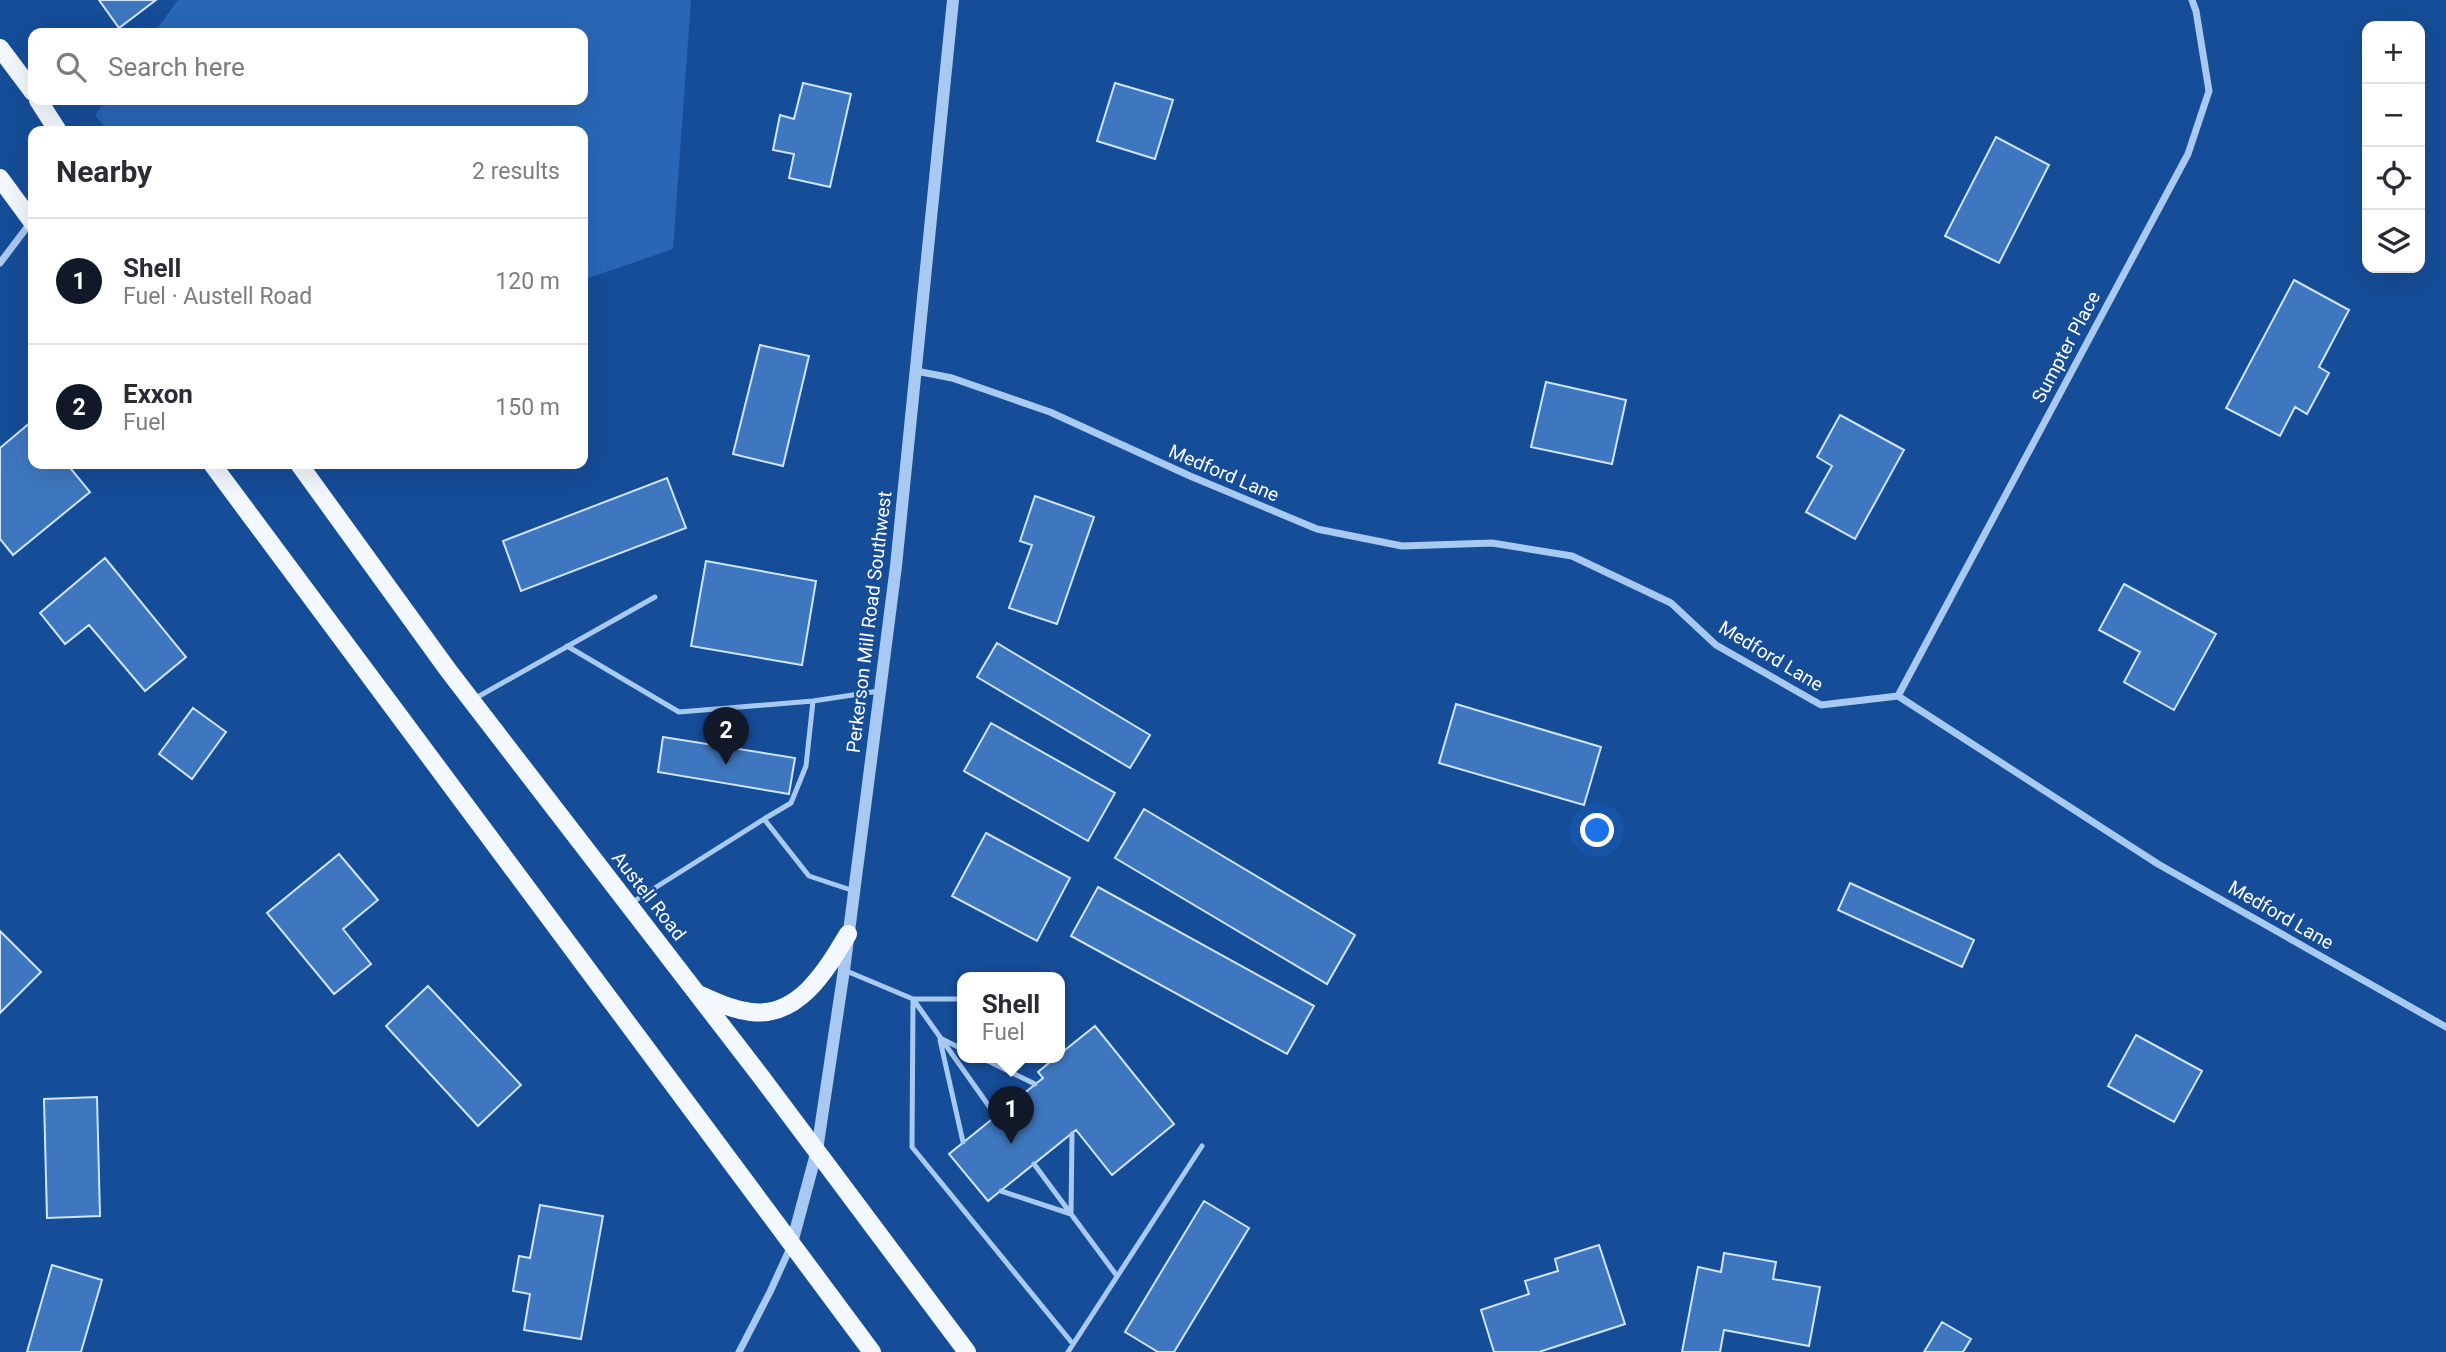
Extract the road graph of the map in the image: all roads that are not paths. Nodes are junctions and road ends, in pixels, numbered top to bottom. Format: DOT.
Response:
graph roads {
  1 [pos="953,0"];
  2 [pos="2192,0"];
  3 [pos="0,48"];
  4 [pos="28,86"];
  5 [pos="41,105"];
  6 [pos="55,126"];
  7 [pos="0,178"];
  8 [pos="28,214"];
  9 [pos="28,227"];
  10 [pos="0,263"];
  11 [pos="916,371"];
  12 [pos="216,469"];
  13 [pos="303,469"];
  14 [pos="655,597"];
  15 [pos="567,646"];
  16 [pos="880,691"];
  17 [pos="1898,696"];
  18 [pos="471,700"];
  19 [pos="813,701"];
  20 [pos="764,819"];
  21 [pos="854,891"];
  22 [pos="629,904"];
  23 [pos="848,934"];
  24 [pos="844,970"];
  25 [pos="698,995"];
  26 [pos="913,999"];
  27 [pos="957,999"];
  28 [pos="2446,1027"];
  29 [pos="939,1037"];
  30 [pos="957,1046"];
  31 [pos="957,1062"];
  32 [pos="958,1063"];
  33 [pos="992,1063"];
  34 [pos="1035,1084"];
  35 [pos="996,1116"];
  36 [pos="1072,1134"];
  37 [pos="963,1142"];
  38 [pos="1202,1146"];
  39 [pos="817,1150"];
  40 [pos="1034,1164"];
  41 [pos="1001,1191"];
  42 [pos="1071,1214"];
  43 [pos="792,1243"];
  44 [pos="1117,1276"];
  45 [pos="1073,1344"];
  46 [pos="739,1352"];
  47 [pos="872,1352"];
  48 [pos="967,1352"];
  49 [pos="1068,1352"];
  1 -- 11 [label="street, Perkerson Mill Road Southwest"];
  2 -- 17 [label="street, Sumpter Place"];
  3 -- 4 [label="main road"];
  5 -- 6 [label="main road"];
  7 -- 8 [label="main road"];
  9 -- 10 [label="street"];
  11 -- 16 [label="street, Perkerson Mill Road Southwest"];
  11 -- 17 [label="street, Medford Lane"];
  12 -- 43 [label="main road"];
  13 -- 18 [label="main road, Austell Road"];
  14 -- 15 [label="lane"];
  15 -- 18 [label="lane"];
  15 -- 19 [label="lane"];
  16 -- 19 [label="lane"];
  16 -- 21 [label="street, Perkerson Mill Road Southwest"];
  17 -- 28 [label="street, Medford Lane"];
  18 -- 22 [label="main road, Austell Road"];
  19 -- 20 [label="lane"];
  20 -- 21 [label="lane"];
  20 -- 22 [label="lane"];
  21 -- 23 [label="street, Perkerson Mill Road Southwest"];
  22 -- 25 [label="main road, Austell Road"];
  23 -- 24 [label="street, Perkerson Mill Road Southwest"];
  23 -- 25 [label="main road"];
  24 -- 26 [label="lane"];
  24 -- 39 [label="street, Perkerson Mill Road Southwest"];
  25 -- 39 [label="main road, Austell Road"];
  26 -- 27 [label="lane"];
  26 -- 29 [label="lane"];
  26 -- 45 [label="lane"];
  29 -- 30 [label="lane"];
  29 -- 31 [label="lane"];
  29 -- 37 [label="lane"];
  32 -- 35 [label="lane"];
  33 -- 34 [label="lane"];
  36 -- 42 [label="lane"];
  38 -- 44 [label="lane"];
  39 -- 43 [label="street, Perkerson Mill Road Southwest"];
  39 -- 48 [label="main road, Austell Road"];
  40 -- 42 [label="lane"];
  41 -- 42 [label="lane"];
  42 -- 44 [label="lane"];
  43 -- 46 [label="street"];
  43 -- 47 [label="main road"];
  44 -- 45 [label="lane"];
  45 -- 49 [label="lane"];
}
